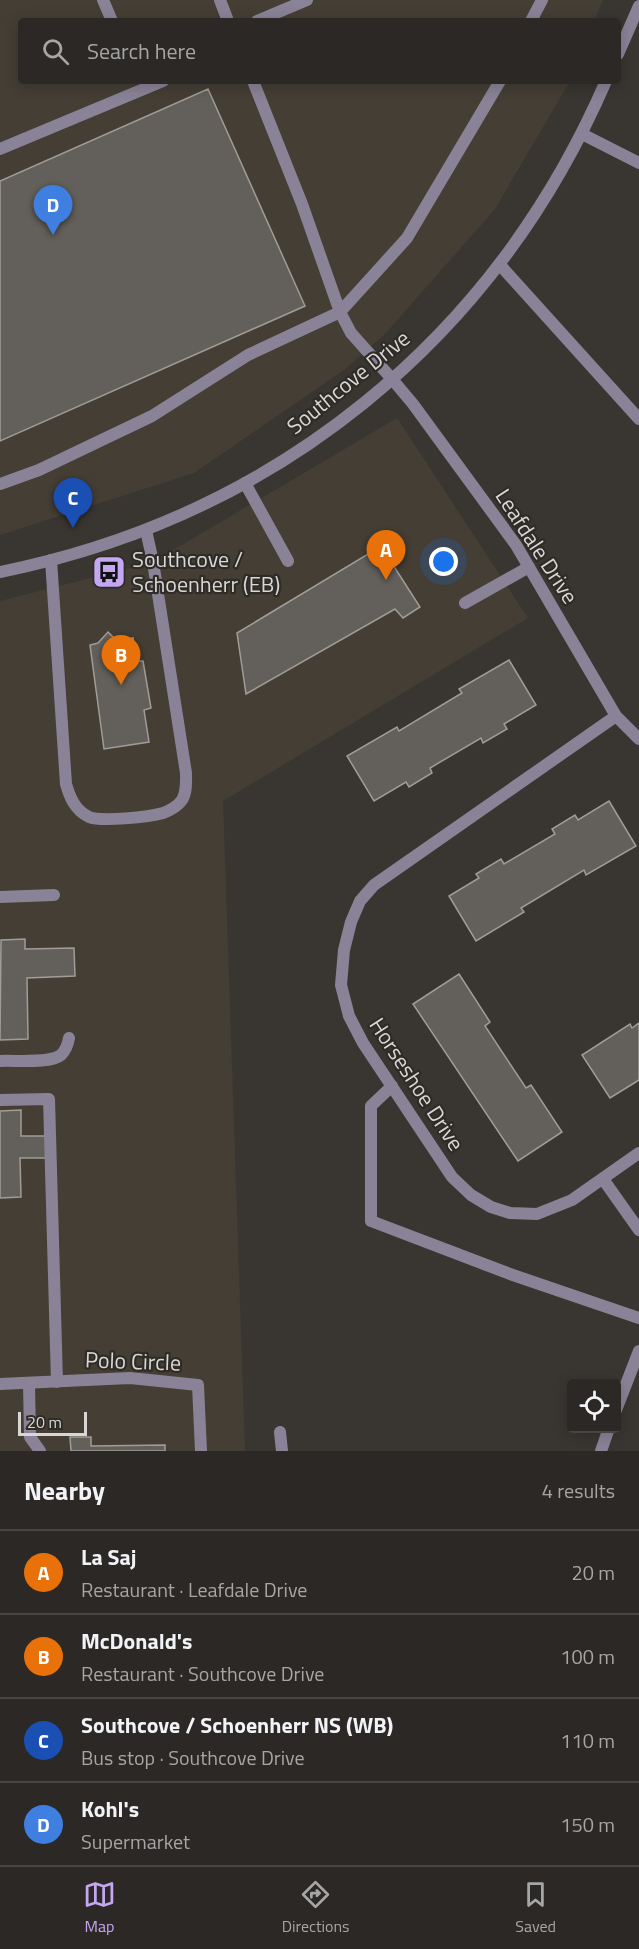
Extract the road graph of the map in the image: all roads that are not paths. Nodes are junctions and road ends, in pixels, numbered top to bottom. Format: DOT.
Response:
graph roads {
  1 [pos="104,0"];
  2 [pos="219,0"];
  3 [pos="307,0"];
  4 [pos="542,0"];
  5 [pos="639,6"];
  6 [pos="111,18"];
  7 [pos="227,18"];
  8 [pos="263,18"];
  9 [pos="533,18"];
  10 [pos="621,47"];
  11 [pos="254,84"];
  12 [pos="498,84"];
  13 [pos="605,84"];
  14 [pos="140,85"];
  15 [pos="582,134"];
  16 [pos="0,149"];
  17 [pos="639,164"];
  18 [pos="500,265"];
  19 [pos="340,312"];
  20 [pos="392,379"];
  21 [pos="639,419"];
  22 [pos="245,483"];
  23 [pos="0,484"];
  24 [pos="146,530"];
  25 [pos="51,560"];
  26 [pos="288,561"];
  27 [pos="529,567"];
  28 [pos="0,572"];
  29 [pos="465,603"];
  30 [pos="616,716"];
  31 [pos="639,740"];
  32 [pos="54,895"];
  33 [pos="0,897"];
  34 [pos="69,1038"];
  35 [pos="0,1061"];
  36 [pos="392,1086"];
  37 [pos="0,1100"];
  38 [pos="639,1153"];
  39 [pos="603,1179"];
  40 [pos="639,1230"];
  41 [pos="639,1318"];
  42 [pos="639,1351"];
  43 [pos="57,1382"];
  44 [pos="29,1383"];
  45 [pos="0,1384"];
  46 [pos="621,1397"];
  47 [pos="280,1432"];
  48 [pos="607,1433"];
  49 [pos="602,1450"];
  50 [pos="40,1451"];
  51 [pos="201,1451"];
  52 [pos="282,1451"];
  1 -- 6 [label="street"];
  2 -- 7 [label="street"];
  3 -- 8 [label="street"];
  4 -- 9 [label="street"];
  5 -- 10 [label="street"];
  11 -- 19 [label="street, Leafdale Drive"];
  12 -- 19 [label="street"];
  13 -- 15 [label="street, Southcove Drive"];
  14 -- 16 [label="street"];
  15 -- 17 [label="street"];
  15 -- 18 [label="street, Southcove Drive"];
  18 -- 20 [label="street, Southcove Drive"];
  18 -- 21 [label="street"];
  19 -- 20 [label="street, Leafdale Drive"];
  19 -- 23 [label="street"];
  20 -- 22 [label="street, Southcove Drive"];
  20 -- 27 [label="street, Leafdale Drive"];
  22 -- 24 [label="street, Southcove Drive"];
  22 -- 26 [label="street"];
  24 -- 25 [label="street, Southcove Drive"];
  24 -- 25 [label="street"];
  25 -- 28 [label="street, Southcove Drive"];
  27 -- 29 [label="street"];
  27 -- 30 [label="street, Leafdale Drive"];
  30 -- 31 [label="street, Leafdale Drive"];
  30 -- 36 [label="street, Horseshoe Drive"];
  32 -- 33 [label="street"];
  34 -- 35 [label="street"];
  36 -- 39 [label="street, Horseshoe Drive"];
  36 -- 41 [label="street"];
  37 -- 43 [label="street"];
  38 -- 39 [label="street, Horseshoe Drive"];
  39 -- 40 [label="street"];
  42 -- 46 [label="street"];
  43 -- 44 [label="street, Polo Circle"];
  43 -- 51 [label="street, Polo Circle"];
  44 -- 45 [label="street, Polo Circle"];
  44 -- 50 [label="street"];
  47 -- 52 [label="street"];
  48 -- 49 [label="street"];
}
